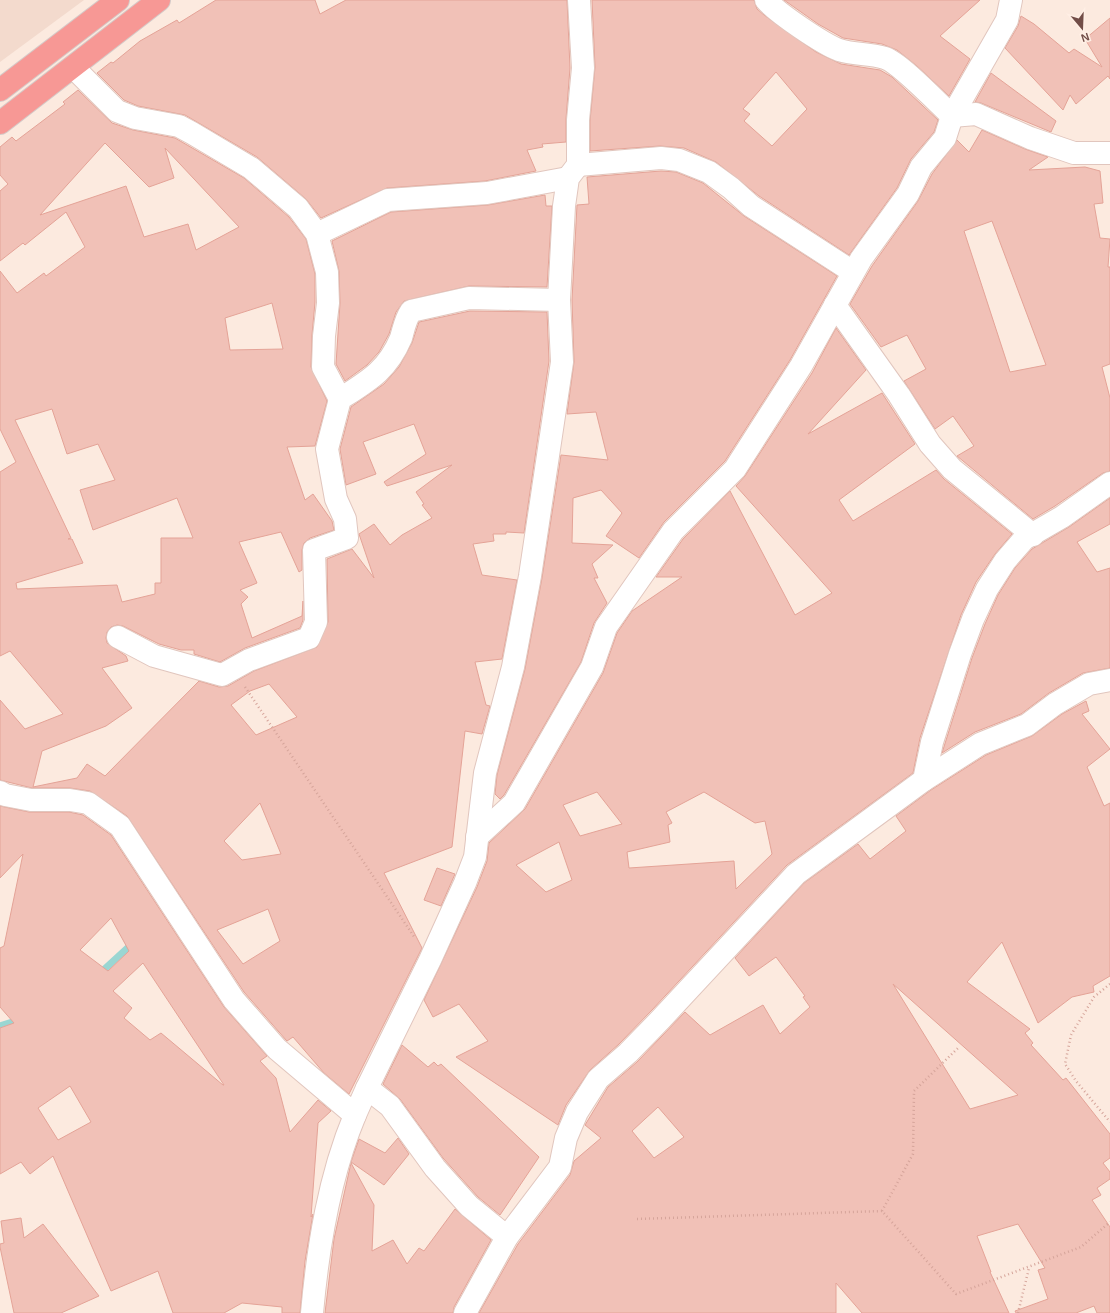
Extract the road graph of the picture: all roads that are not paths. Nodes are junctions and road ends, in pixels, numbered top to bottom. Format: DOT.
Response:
graph roads {
  1 [pos="118,0"];
  2 [pos="158,0"];
  3 [pos="579,0"];
  4 [pos="766,0"];
  5 [pos="1011,0"];
  6 [pos="73,67"];
  7 [pos="0,90"];
  8 [pos="952,116"];
  9 [pos="0,123"];
  10 [pos="1110,153"];
  11 [pos="573,171"];
  12 [pos="317,234"];
  13 [pos="853,272"];
  14 [pos="559,300"];
  15 [pos="835,305"];
  16 [pos="340,399"];
  17 [pos="1110,483"];
  18 [pos="1033,535"];
  19 [pos="118,637"];
  20 [pos="1110,680"];
  21 [pos="924,780"];
  22 [pos="0,792"];
  23 [pos="477,837"];
  24 [pos="367,1088"];
  25 [pos="355,1115"];
  26 [pos="507,1237"];
  27 [pos="312,1313"];
  28 [pos="465,1313"];
  1 -- 7 [label="highway"];
  2 -- 6 [label="highway"];
  3 -- 11 [label="street"];
  4 -- 8 [label="street"];
  5 -- 8 [label="street"];
  6 -- 9 [label="highway"];
  6 -- 12 [label="street"];
  8 -- 10 [label="street"];
  8 -- 13 [label="street"];
  11 -- 12 [label="street"];
  11 -- 13 [label="street"];
  11 -- 14 [label="street"];
  12 -- 16 [label="street"];
  13 -- 15 [label="street"];
  14 -- 16 [label="street"];
  14 -- 23 [label="street"];
  15 -- 18 [label="street"];
  15 -- 23 [label="street"];
  16 -- 19 [label="street"];
  17 -- 18 [label="street"];
  18 -- 21 [label="street"];
  20 -- 21 [label="street"];
  21 -- 26 [label="street"];
  22 -- 25 [label="street"];
  23 -- 24 [label="street"];
  24 -- 25 [label="street"];
  24 -- 26 [label="street"];
  25 -- 27 [label="street"];
  26 -- 28 [label="street"];
}
